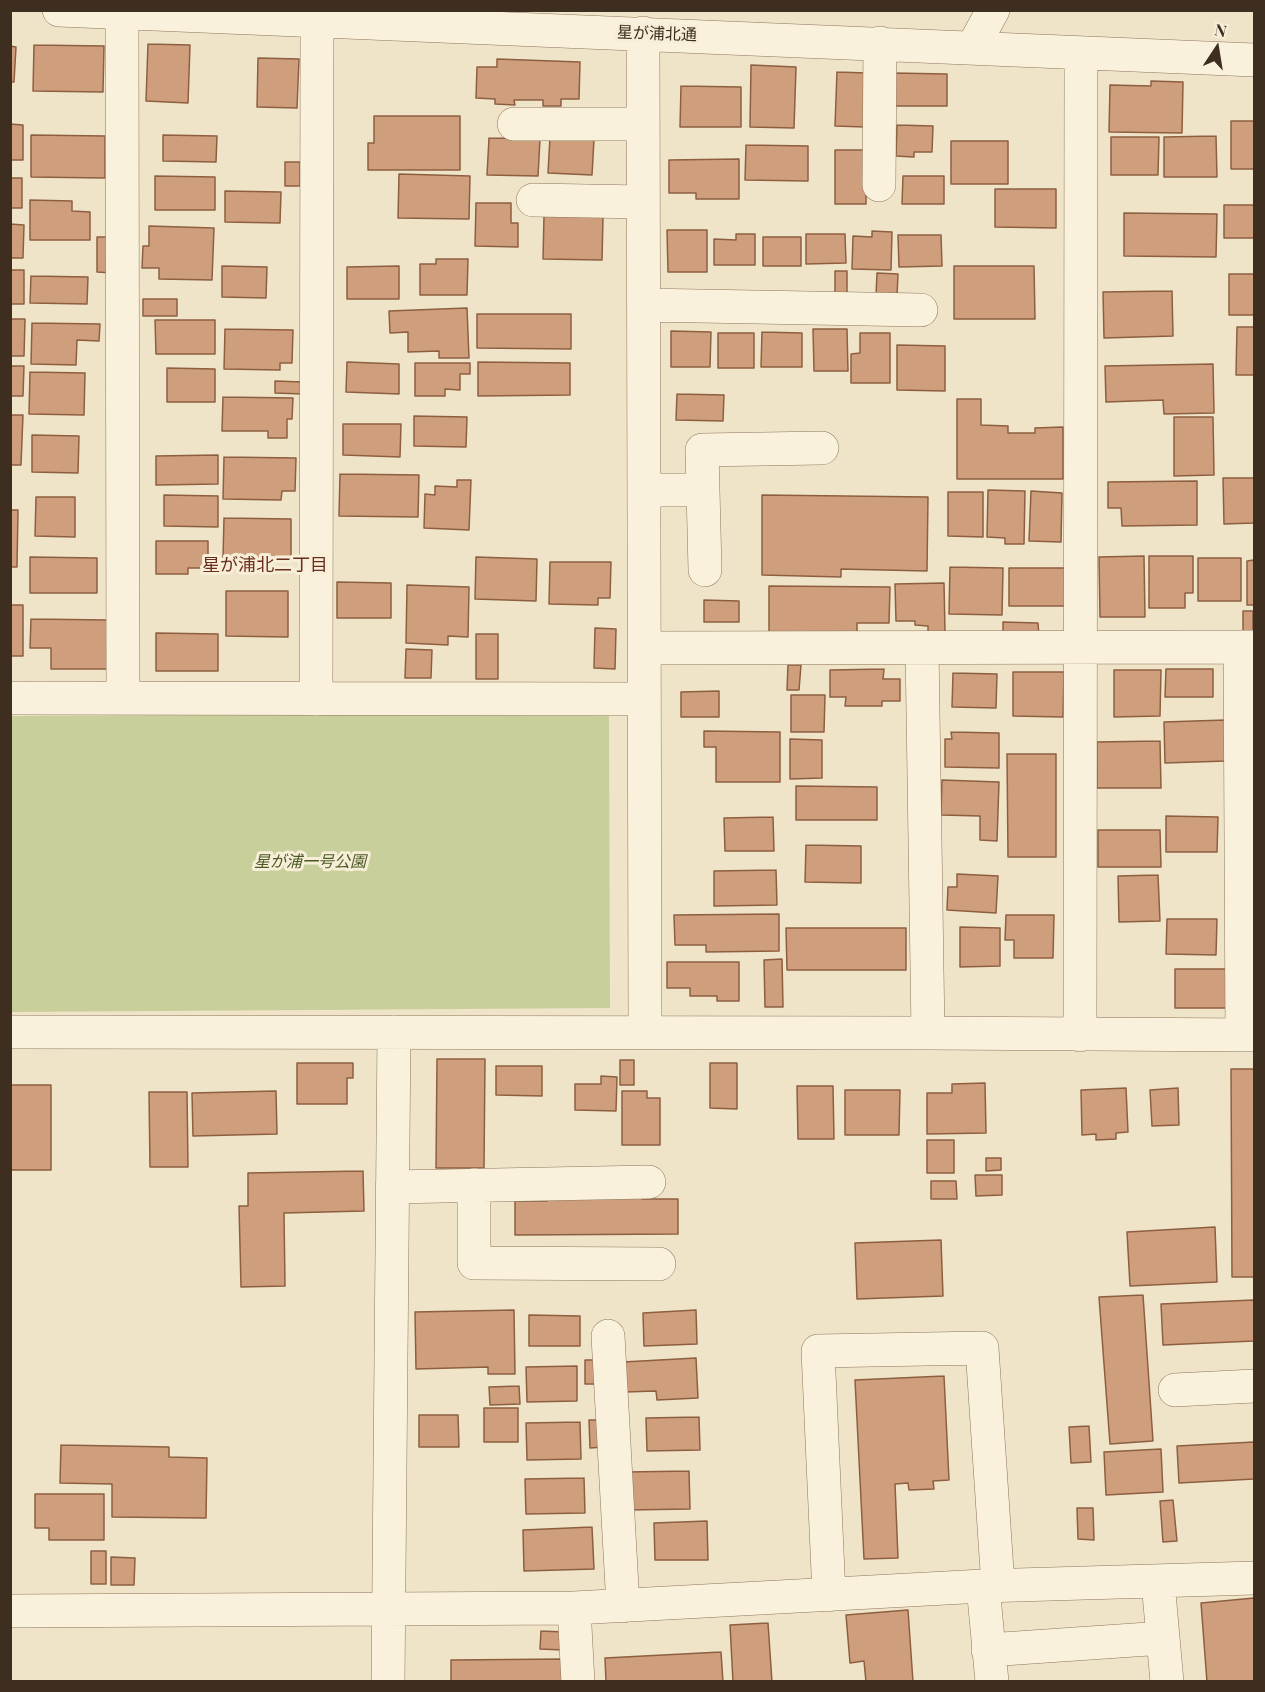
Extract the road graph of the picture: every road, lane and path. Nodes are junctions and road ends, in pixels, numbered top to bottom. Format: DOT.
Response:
graph roads {
  1 [pos="59,10"];
  2 [pos="993,10"];
  3 [pos="122,14"];
  4 [pos="221,14"];
  5 [pos="463,18"];
  6 [pos="317,21"];
  7 [pos="643,33"];
  8 [pos="880,43"];
  9 [pos="972,47"];
  10 [pos="1081,53"];
  11 [pos="1254,60"];
  12 [pos="514,123"];
  13 [pos="643,124"];
  14 [pos="879,185"];
  15 [pos="534,200"];
  16 [pos="643,202"];
  17 [pos="644,305"];
  18 [pos="921,310"];
  19 [pos="822,448"];
  20 [pos="644,490"];
  21 [pos="703,490"];
  22 [pos="705,570"];
  23 [pos="1247,647"];
  24 [pos="644,648"];
  25 [pos="922,648"];
  26 [pos="1080,649"];
  27 [pos="10,698"];
  28 [pos="123,698"];
  29 [pos="316,699"];
  30 [pos="644,699"];
  31 [pos="10,1032"];
  32 [pos="394,1032"];
  33 [pos="645,1032"];
  34 [pos="928,1033"];
  35 [pos="1080,1035"];
  36 [pos="1248,1035"];
  37 [pos="649,1182"];
  38 [pos="474,1185"];
  39 [pos="392,1187"];
  40 [pos="658,1264"];
  41 [pos="608,1336"];
  42 [pos="1254,1386"];
  43 [pos="1175,1390"];
  44 [pos="1254,1578"];
  45 [pos="1158,1582"];
  46 [pos="990,1586"];
  47 [pos="829,1595"];
  48 [pos="623,1606"];
  49 [pos="574,1608"];
  50 [pos="10,1611"];
  51 [pos="388,1611"];
  52 [pos="1163,1638"];
  53 [pos="990,1666"];
  54 [pos="388,1682"];
  55 [pos="578,1682"];
  56 [pos="1167,1682"];
  1 -- 3 [label="street, 星が浦北通"];
  2 -- 9 [label="street"];
  3 -- 4 [label="street, 星が浦北通"];
  3 -- 28 [label="street"];
  4 -- 6 [label="street, 星が浦北通"];
  5 -- 6 [label="street, 星が浦北通"];
  5 -- 7 [label="street, 星が浦北通"];
  6 -- 29 [label="street"];
  7 -- 8 [label="street, 星が浦北通"];
  7 -- 13 [label="street"];
  8 -- 9 [label="street, 星が浦北通"];
  8 -- 14 [label="street"];
  9 -- 10 [label="street, 星が浦北通"];
  10 -- 11 [label="street, 星が浦北通"];
  10 -- 26 [label="street"];
  12 -- 13 [label="street"];
  13 -- 16 [label="street"];
  15 -- 16 [label="street"];
  16 -- 17 [label="street"];
  17 -- 18 [label="street"];
  17 -- 20 [label="street"];
  19 -- 21 [label="street"];
  20 -- 21 [label="street"];
  20 -- 24 [label="street"];
  21 -- 22 [label="street"];
  23 -- 26 [label="street"];
  23 -- 36 [label="street"];
  24 -- 25 [label="street"];
  24 -- 30 [label="street"];
  25 -- 26 [label="street"];
  25 -- 34 [label="street"];
  26 -- 35 [label="street"];
  27 -- 28 [label="street"];
  28 -- 29 [label="street"];
  29 -- 30 [label="street"];
  30 -- 33 [label="street"];
  31 -- 32 [label="street"];
  32 -- 33 [label="street"];
  32 -- 39 [label="street"];
  33 -- 34 [label="street"];
  34 -- 35 [label="street"];
  35 -- 36 [label="street"];
  37 -- 38 [label="street"];
  38 -- 39 [label="street"];
  38 -- 40 [label="street"];
  39 -- 51 [label="street"];
  41 -- 48 [label="street"];
  42 -- 43 [label="street"];
  44 -- 45 [label="street"];
  45 -- 46 [label="street"];
  45 -- 52 [label="street"];
  46 -- 47 [label="street"];
  46 -- 47 [label="street"];
  46 -- 53 [label="street"];
  47 -- 48 [label="street"];
  48 -- 49 [label="street"];
  49 -- 51 [label="street"];
  49 -- 55 [label="street"];
  50 -- 51 [label="street"];
  51 -- 54 [label="street"];
  52 -- 53 [label="street"];
  52 -- 56 [label="street"];
}
